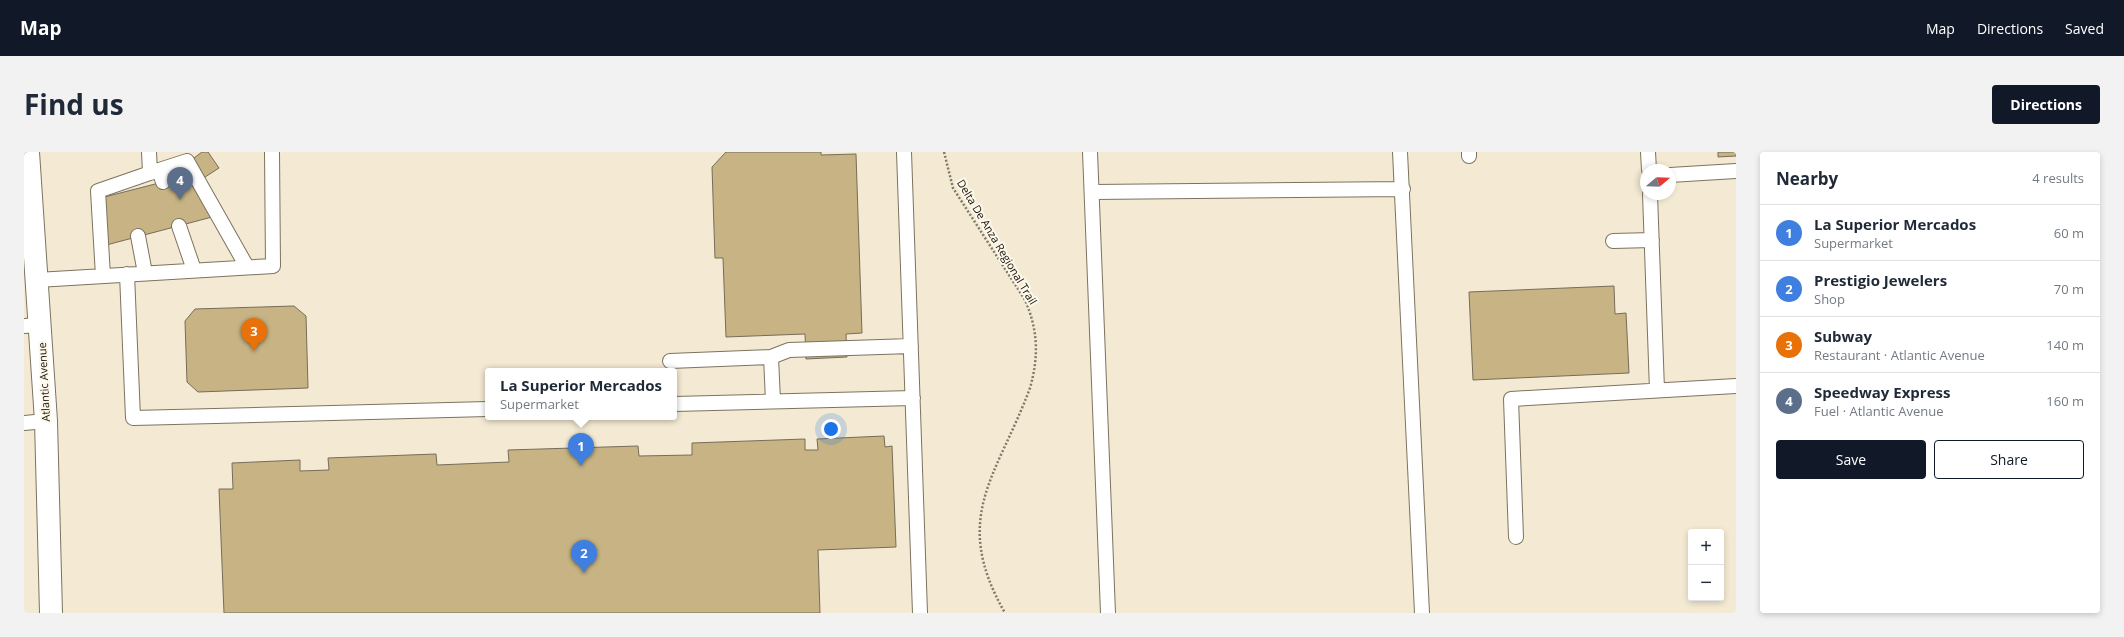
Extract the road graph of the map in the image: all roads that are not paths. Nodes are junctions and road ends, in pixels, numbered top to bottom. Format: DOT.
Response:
graph roads {
  1 [pos="28,152"];
  2 [pos="149,152"];
  3 [pos="272,152"];
  4 [pos="904,152"];
  5 [pos="1090,152"];
  6 [pos="1400,152"];
  7 [pos="1648,152"];
  8 [pos="1649,164"];
  9 [pos="1736,171"];
  10 [pos="1676,174"];
  11 [pos="157,175"];
  12 [pos="1403,189"];
  13 [pos="1092,192"];
  14 [pos="1650,200"];
  15 [pos="179,226"];
  16 [pos="138,236"];
  17 [pos="1652,240"];
  18 [pos="1613,241"];
  19 [pos="248,267"];
  20 [pos="194,270"];
  21 [pos="145,273"];
  22 [pos="127,274"];
  23 [pos="103,276"];
  24 [pos="37,280"];
  25 [pos="32,326"];
  26 [pos="911,346"];
  27 [pos="771,357"];
  28 [pos="670,361"];
  29 [pos="1736,386"];
  30 [pos="1657,390"];
  31 [pos="912,398"];
  32 [pos="773,401"];
  33 [pos="677,404"];
  34 [pos="485,409"];
  35 [pos="46,421"];
  36 [pos="24,423"];
  37 [pos="1516,537"];
  38 [pos="51,613"];
  39 [pos="920,613"];
  40 [pos="1108,613"];
  41 [pos="1422,613"];
  1 -- 24 [label="street, Atlantic Avenue"];
  2 -- 11 [label="lane"];
  3 -- 19 [label="lane"];
  4 -- 26 [label="lane"];
  5 -- 13 [label="lane"];
  6 -- 12 [label="lane"];
  7 -- 8 [label="lane"];
  9 -- 10 [label="lane"];
  11 -- 19 [label="lane"];
  11 -- 23 [label="lane"];
  12 -- 13 [label="lane"];
  12 -- 41 [label="lane"];
  13 -- 40 [label="lane"];
  14 -- 17 [label="lane"];
  15 -- 20 [label="lane"];
  16 -- 21 [label="lane"];
  17 -- 18 [label="lane"];
  17 -- 30 [label="lane"];
  19 -- 20 [label="lane"];
  20 -- 21 [label="lane"];
  21 -- 22 [label="lane"];
  22 -- 23 [label="lane"];
  22 -- 34 [label="lane"];
  23 -- 24 [label="lane"];
  24 -- 25 [label="street, Atlantic Avenue"];
  25 -- 35 [label="street, Atlantic Avenue"];
  26 -- 27 [label="lane"];
  26 -- 31 [label="lane"];
  27 -- 28 [label="lane"];
  27 -- 32 [label="lane"];
  29 -- 30 [label="lane"];
  30 -- 37 [label="lane"];
  31 -- 32 [label="lane"];
  31 -- 39 [label="lane"];
  32 -- 33 [label="lane"];
  35 -- 36 [label="lane"];
  35 -- 38 [label="street, Atlantic Avenue"];
}
